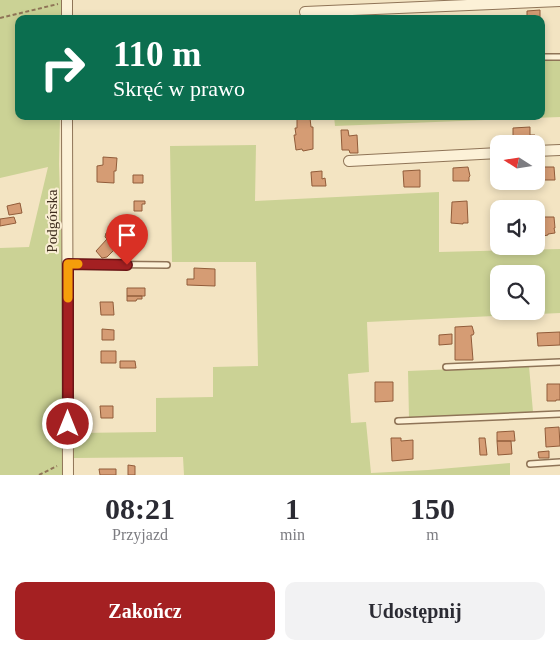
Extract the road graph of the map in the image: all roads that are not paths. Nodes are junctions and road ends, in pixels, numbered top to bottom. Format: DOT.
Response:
graph roads {
  1 [pos="68,1"];
  2 [pos="560,1"];
  3 [pos="305,12"];
  4 [pos="67,15"];
  5 [pos="560,56"];
  6 [pos="545,57"];
  7 [pos="67,120"];
  8 [pos="560,150"];
  9 [pos="545,151"];
  10 [pos="490,153"];
  11 [pos="348,161"];
  12 [pos="68,264"];
  13 [pos="167,265"];
  14 [pos="560,362"];
  15 [pos="446,367"];
  16 [pos="560,414"];
  17 [pos="398,421"];
  18 [pos="560,462"];
  19 [pos="530,464"];
  20 [pos="68,475"];
  1 -- 4 [label="street"];
  2 -- 3 [label="street"];
  5 -- 6 [label="lane"];
  7 -- 12 [label="street, Podgórska"];
  8 -- 9 [label="street"];
  10 -- 11 [label="street"];
  12 -- 13 [label="lane"];
  12 -- 20 [label="street, Podgórska"];
  14 -- 15 [label="lane"];
  16 -- 17 [label="lane"];
  18 -- 19 [label="lane"];
}
